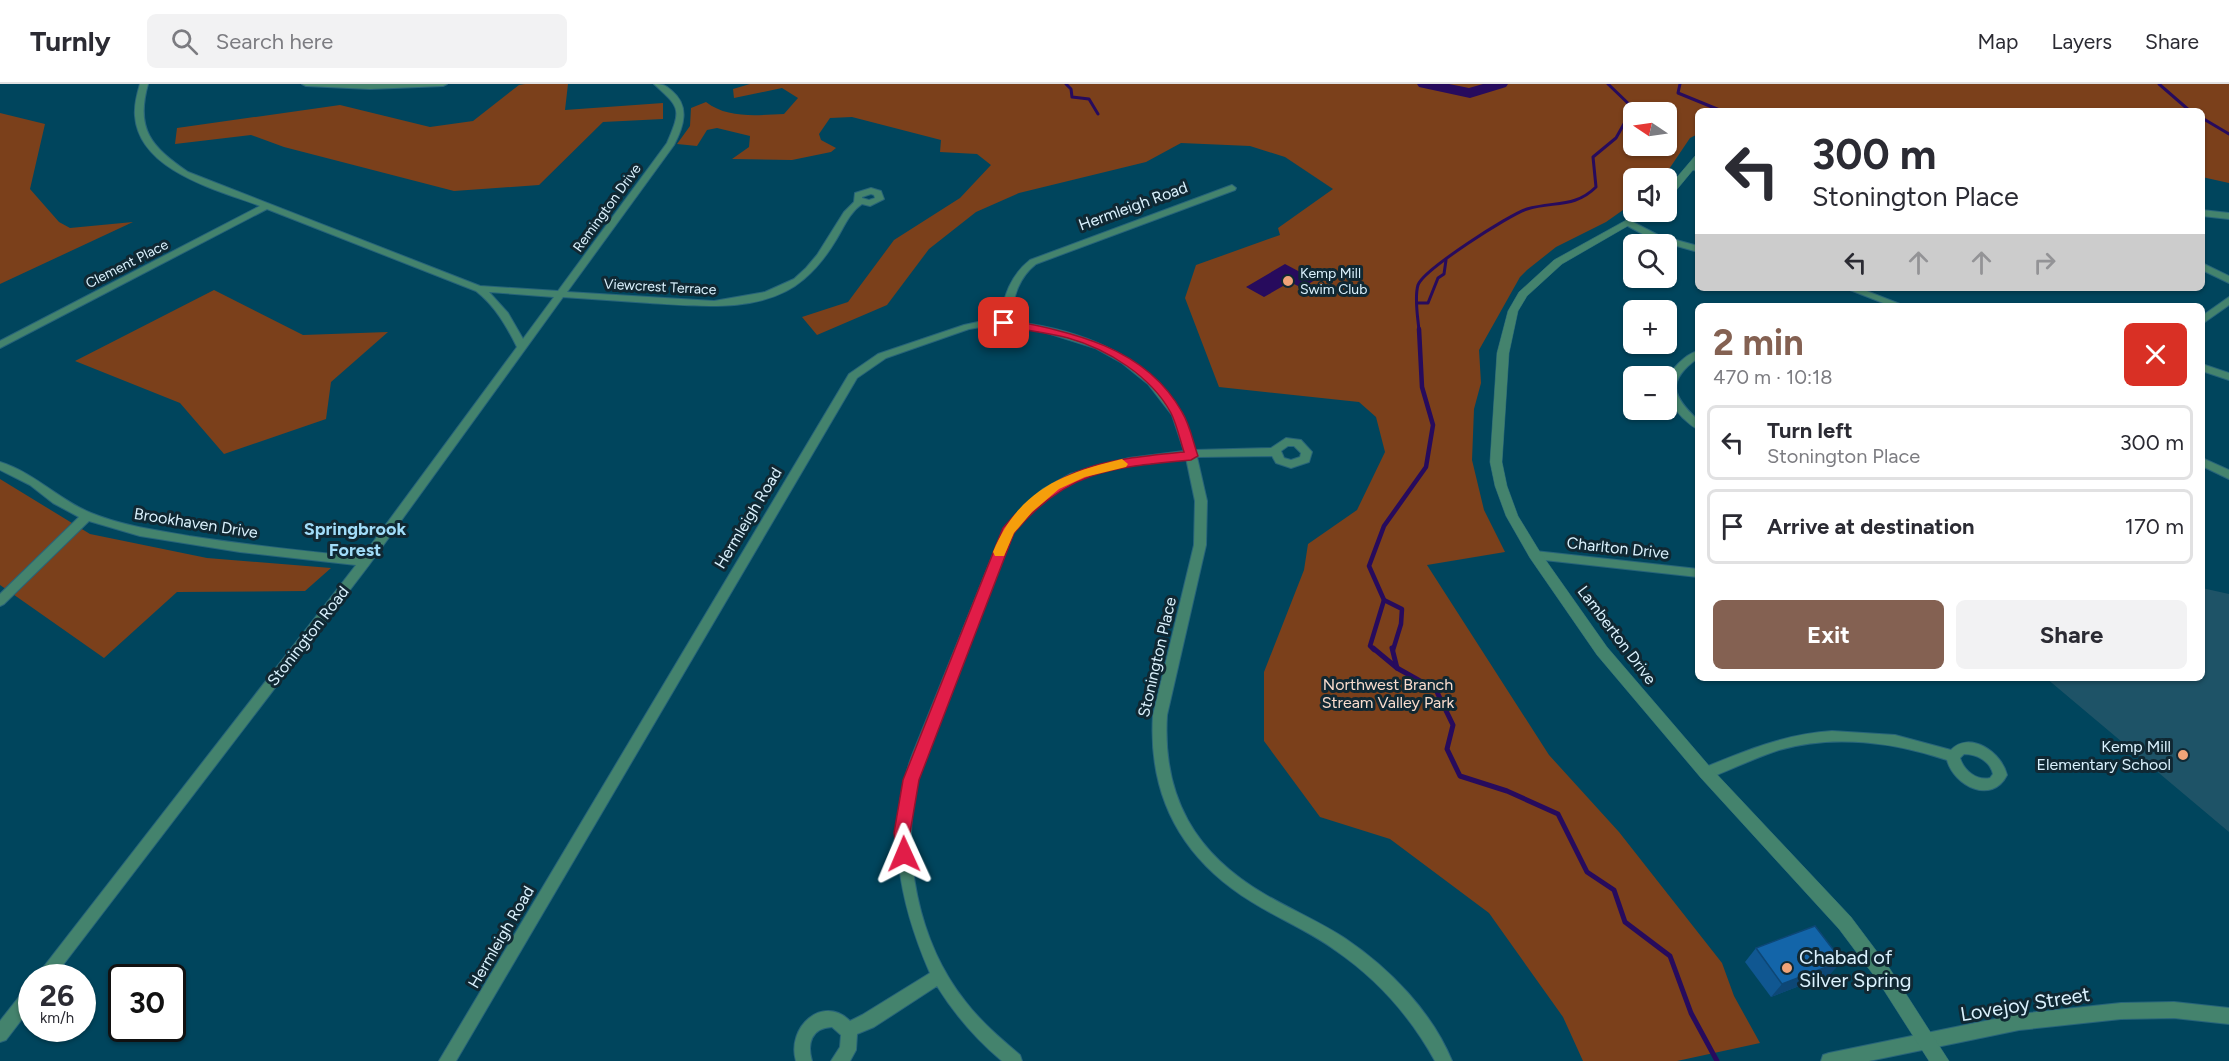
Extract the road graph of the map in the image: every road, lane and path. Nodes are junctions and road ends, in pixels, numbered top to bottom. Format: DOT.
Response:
graph roads {
  1 [pos="144,84"];
  2 [pos="306,84"];
  3 [pos="443,84"];
  4 [pos="658,84"];
  5 [pos="1695,165"];
  6 [pos="1677,184"];
  7 [pos="1232,188"];
  8 [pos="859,202"];
  9 [pos="266,207"];
  10 [pos="2205,213"];
  11 [pos="2229,216"];
  12 [pos="1629,223"];
  13 [pos="1695,248"];
  14 [pos="2205,268"];
  15 [pos="2229,280"];
  16 [pos="479,289"];
  17 [pos="1858,291"];
  18 [pos="560,295"];
  19 [pos="2229,300"];
  20 [pos="1892,303"];
  21 [pos="2205,319"];
  22 [pos="1004,323"];
  23 [pos="0,345"];
  24 [pos="522,347"];
  25 [pos="1695,356"];
  26 [pos="2205,368"];
  27 [pos="2229,377"];
  28 [pos="1695,423"];
  29 [pos="1275,452"];
  30 [pos="1191,456"];
  31 [pos="2205,463"];
  32 [pos="0,466"];
  33 [pos="2229,475"];
  34 [pos="87,516"];
  35 [pos="1535,555"];
  36 [pos="365,562"];
  37 [pos="1695,573"];
  38 [pos="0,601"];
  39 [pos="1953,756"];
  40 [pos="1706,773"];
  41 [pos="54,964"];
  42 [pos="940,976"];
  43 [pos="18,1011"];
  44 [pos="2229,1016"];
  45 [pos="848,1029"];
  46 [pos="0,1034"];
  47 [pos="1928,1041"];
  48 [pos="447,1061"];
  49 [pos="804,1061"];
  50 [pos="839,1061"];
  51 [pos="1014,1061"];
  52 [pos="1444,1061"];
  53 [pos="1829,1061"];
  54 [pos="1940,1061"];
  1 -- 9 [label="street"];
  2 -- 3 [label="street"];
  4 -- 18 [label="street, Remington Drive"];
  5 -- 6 [label="street"];
  7 -- 22 [label="street, Hermleigh Road"];
  8 -- 18 [label="street, Viewcrest Terrace"];
  9 -- 16 [label="street"];
  9 -- 23 [label="street, Clement Place"];
  10 -- 11 [label="street"];
  12 -- 13 [label="street"];
  12 -- 35 [label="street, Lamberton Drive"];
  14 -- 15 [label="street"];
  16 -- 18 [label="street"];
  16 -- 24 [label="street"];
  17 -- 20 [label="street"];
  18 -- 24 [label="street, Remington Drive"];
  19 -- 21 [label="street"];
  22 -- 30 [label="street, Stonington Place"];
  22 -- 48 [label="street, Hermleigh Road"];
  24 -- 36 [label="street, Stonington Road"];
  25 -- 28 [label="street"];
  26 -- 27 [label="street"];
  29 -- 30 [label="street"];
  30 -- 42 [label="street"];
  30 -- 52 [label="street, Stonington Place"];
  31 -- 33 [label="street"];
  32 -- 34 [label="street, Brookhaven Drive"];
  34 -- 36 [label="street, Brookhaven Drive"];
  34 -- 38 [label="street"];
  35 -- 37 [label="street, Charlton Drive"];
  35 -- 40 [label="street, Lamberton Drive"];
  36 -- 41 [label="street, Stonington Road"];
  39 -- 40 [label="street"];
  40 -- 47 [label="street, Lamberton Drive"];
  42 -- 45 [label="street"];
  42 -- 51 [label="street"];
  43 -- 46 [label="street"];
  44 -- 47 [label="street, Lovejoy Street"];
  45 -- 49 [label="street"];
  45 -- 50 [label="street"];
  47 -- 53 [label="street, Lovejoy Street"];
  47 -- 54 [label="street, Lamberton Drive"];
}
